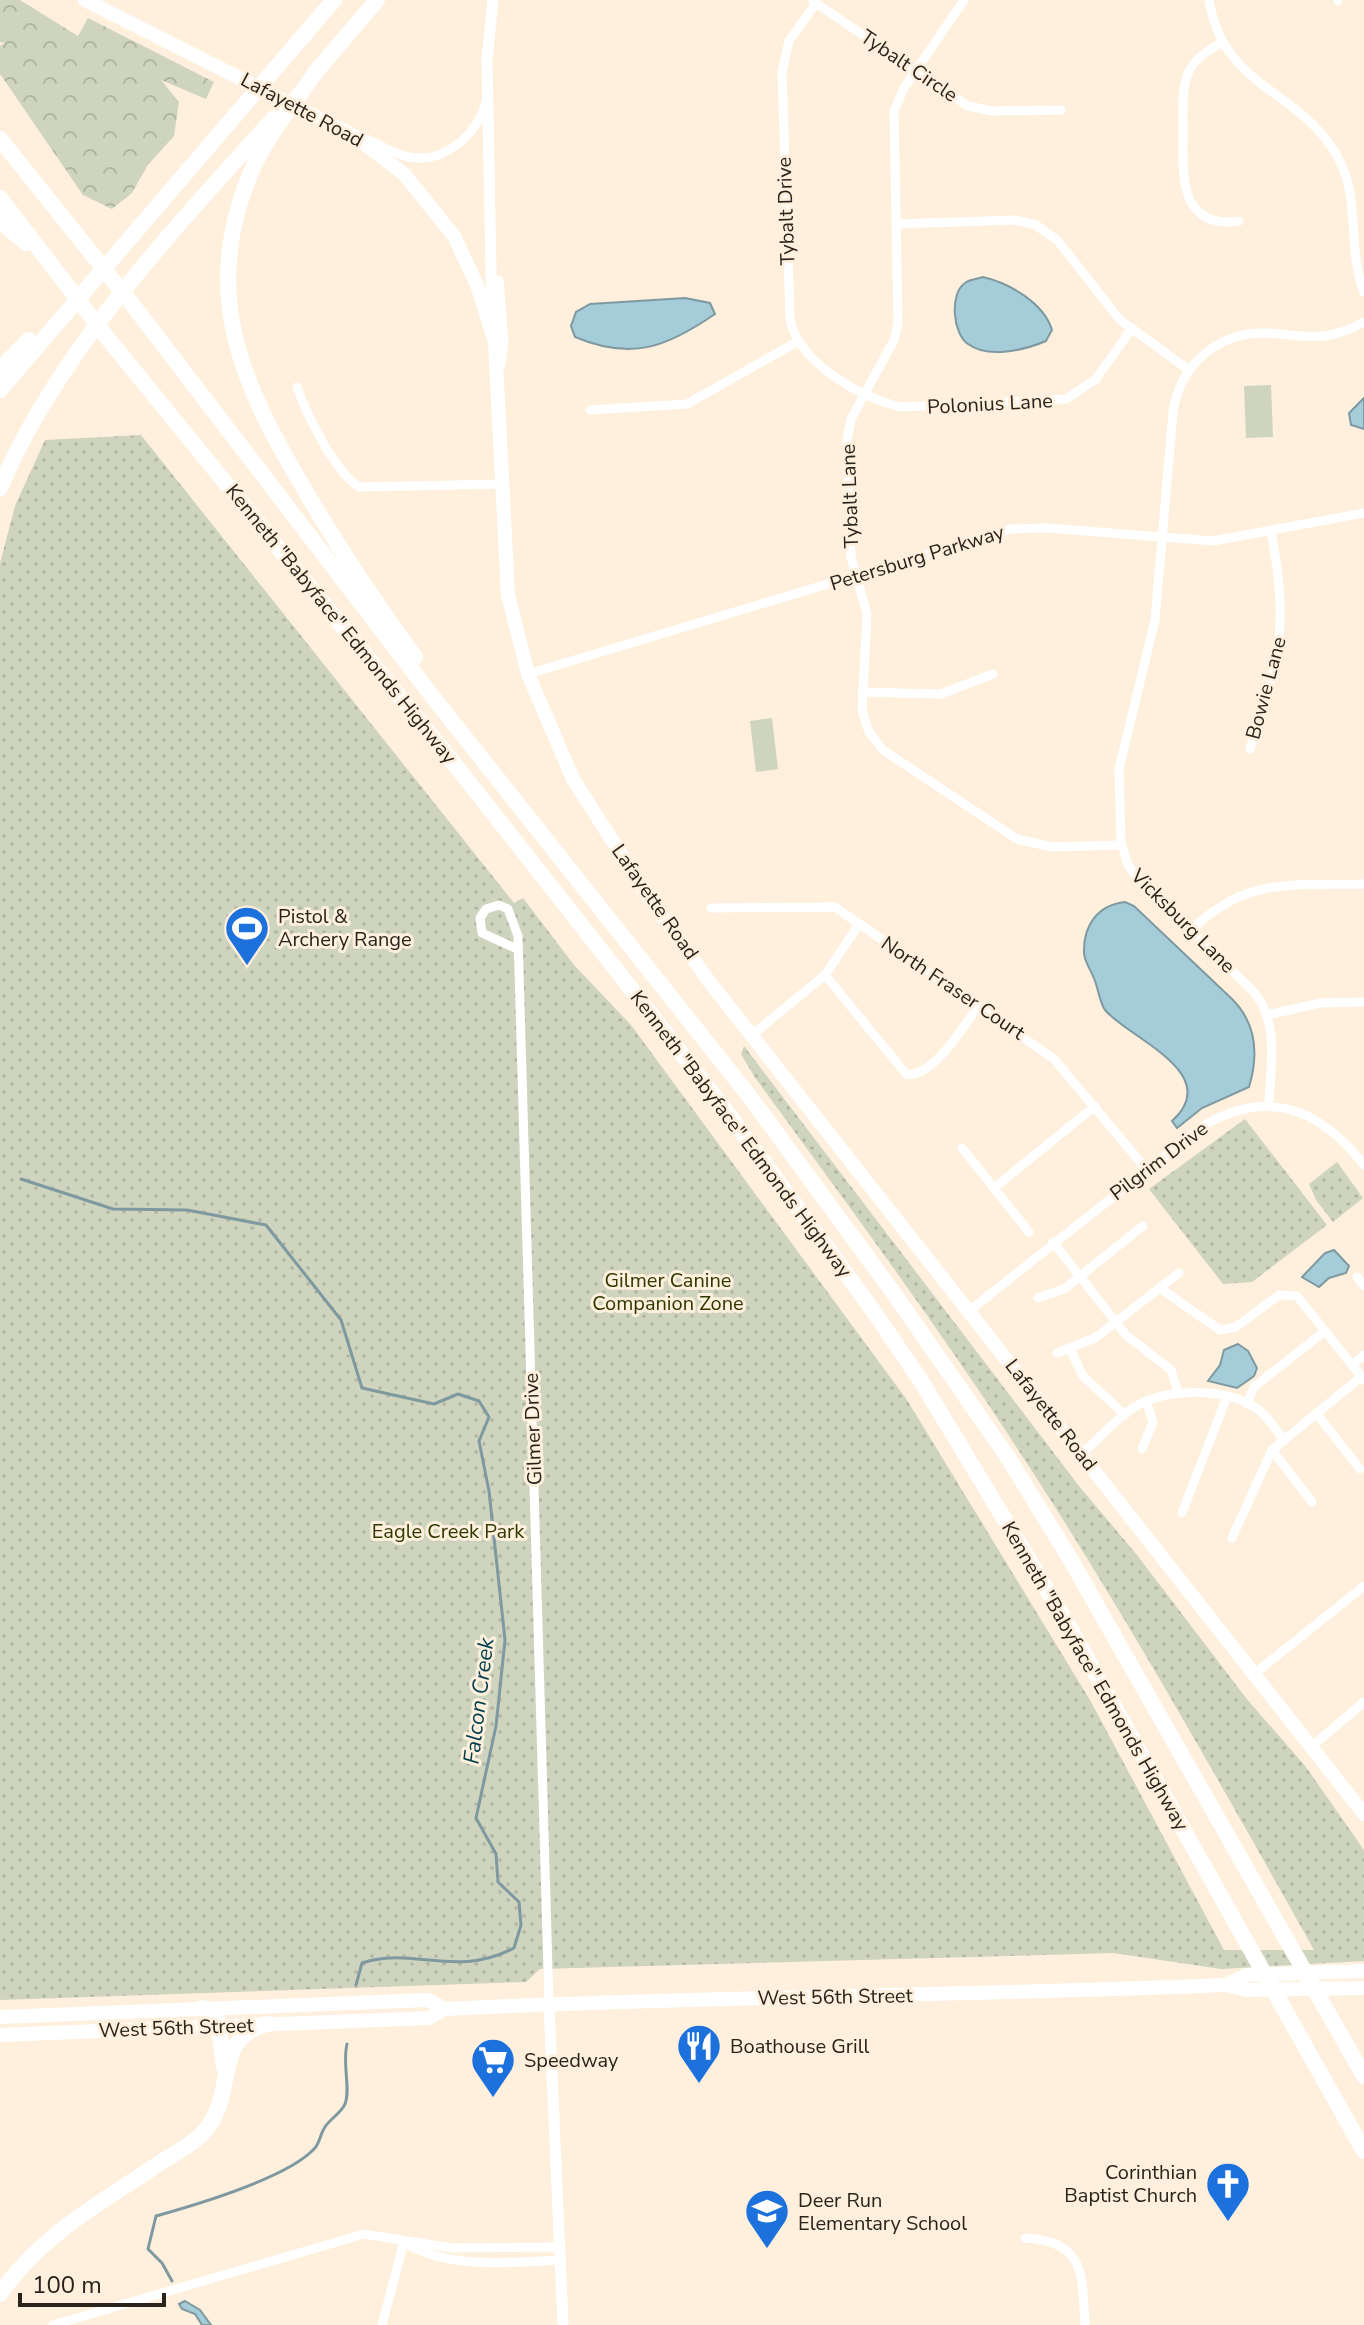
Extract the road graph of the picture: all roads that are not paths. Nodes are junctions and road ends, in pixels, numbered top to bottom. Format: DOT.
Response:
graph roads {
  1 [pos="85,0"];
  2 [pos="334,0"];
  3 [pos="377,0"];
  4 [pos="493,0"];
  5 [pos="964,0"];
  6 [pos="1209,0"];
  7 [pos="814,1"];
  8 [pos="1223,42"];
  9 [pos="321,65"];
  10 [pos="916,71"];
  11 [pos="487,95"];
  12 [pos="251,97"];
  13 [pos="1061,110"];
  14 [pos="338,126"];
  15 [pos="0,139"];
  16 [pos="0,198"];
  17 [pos="0,221"];
  18 [pos="1239,221"];
  19 [pos="896,224"];
  20 [pos="493,231"];
  21 [pos="55,268"];
  22 [pos="1364,292"];
  23 [pos="1364,322"];
  24 [pos="1132,328"];
  25 [pos="495,342"];
  26 [pos="797,342"];
  27 [pos="0,369"];
  28 [pos="1189,370"];
  29 [pos="498,384"];
  30 [pos="297,387"];
  31 [pos="0,390"];
  32 [pos="865,392"];
  33 [pos="590,410"];
  34 [pos="502,484"];
  35 [pos="0,488"];
  36 [pos="1364,513"];
  37 [pos="1271,531"];
  38 [pos="1163,537"];
  39 [pos="857,575"];
  40 [pos="528,674"];
  41 [pos="993,674"];
  42 [pos="862,692"];
  43 [pos="477,749"];
  44 [pos="1250,749"];
  45 [pos="1121,845"];
  46 [pos="1364,884"];
  47 [pos="711,908"];
  48 [pos="859,924"];
  49 [pos="1190,931"];
  50 [pos="517,949"];
  51 [pos="825,975"];
  52 [pos="1364,1002"];
  53 [pos="978,1006"];
  54 [pos="1267,1015"];
  55 [pos="752,1035"];
  56 [pos="1095,1106"];
  57 [pos="1269,1107"];
  58 [pos="962,1148"];
  59 [pos="1364,1165"];
  60 [pos="1147,1170"];
  61 [pos="994,1188"];
  62 [pos="1143,1226"];
  63 [pos="1029,1232"];
  64 [pos="1053,1242"];
  65 [pos="1179,1273"];
  66 [pos="1080,1276"];
  67 [pos="1357,1277"];
  68 [pos="1364,1286"];
  69 [pos="1160,1288"];
  70 [pos="1038,1298"];
  71 [pos="969,1311"];
  72 [pos="1116,1323"];
  73 [pos="1325,1331"];
  74 [pos="1070,1349"];
  75 [pos="1057,1353"];
  76 [pos="1364,1355"];
  77 [pos="1352,1365"];
  78 [pos="1363,1378"];
  79 [pos="1178,1392"];
  80 [pos="1226,1399"];
  81 [pos="1146,1401"];
  82 [pos="1247,1404"];
  83 [pos="1316,1413"];
  84 [pos="1125,1415"];
  85 [pos="1283,1439"];
  86 [pos="1142,1449"];
  87 [pos="1272,1450"];
  88 [pos="1082,1454"];
  89 [pos="1360,1469"];
  90 [pos="1312,1502"];
  91 [pos="1182,1513"];
  92 [pos="1232,1538"];
  93 [pos="1364,1586"];
  94 [pos="1254,1674"];
  95 [pos="1364,1702"];
  96 [pos="1311,1747"];
  97 [pos="1364,1814"];
  98 [pos="1364,1971"];
  99 [pos="1226,1985"];
  100 [pos="1364,1988"];
  101 [pos="549,2004"];
  102 [pos="203,2008"];
  103 [pos="445,2009"];
  104 [pos="0,2017"];
  105 [pos="267,2024"];
  106 [pos="220,2027"];
  107 [pos="0,2035"];
  108 [pos="1364,2076"];
  109 [pos="226,2081"];
  110 [pos="1364,2151"];
  111 [pos="1025,2238"];
  112 [pos="404,2242"];
  113 [pos="561,2247"];
  114 [pos="561,2260"];
  115 [pos="0,2294"];
  116 [pos="54,2325"];
  117 [pos="382,2325"];
  118 [pos="563,2325"];
  119 [pos="1085,2325"];
  1 -- 14 [label="main road, Lafayette Road"];
  2 -- 12 [label="highway"];
  3 -- 9 [label="highway"];
  4 -- 11 [label="street"];
  5 -- 10 [label="street, Tybalt Lane"];
  6 -- 8 [label="street"];
  7 -- 10 [label="street, Tybalt Circle"];
  7 -- 26 [label="street, Tybalt Drive"];
  8 -- 18 [label="street"];
  8 -- 22 [label="street"];
  9 -- 35 [label="highway"];
  9 -- 43 [label="highway"];
  10 -- 13 [label="street, Tybalt Circle"];
  10 -- 19 [label="street, Tybalt Lane"];
  11 -- 14 [label="street"];
  11 -- 20 [label="street"];
  12 -- 27 [label="highway"];
  12 -- 31 [label="highway"];
  14 -- 25 [label="main road, Lafayette Road"];
  15 -- 43 [label="highway, Kenneth \"Babyface\" Edmonds Highway"];
  16 -- 21 [label="highway, Kenneth \"Babyface\" Edmonds Highway"];
  17 -- 21 [label="highway"];
  19 -- 24 [label="street"];
  19 -- 32 [label="street, Tybalt Lane"];
  20 -- 25 [label="street"];
  20 -- 29 [label="street"];
  21 -- 110 [label="highway, Kenneth \"Babyface\" Edmonds Highway"];
  23 -- 28 [label="street"];
  24 -- 28 [label="street"];
  24 -- 32 [label="street, Polonius Lane"];
  25 -- 29 [label="main road, Lafayette Road"];
  26 -- 32 [label="street"];
  26 -- 33 [label="street"];
  28 -- 38 [label="street, Vicksburg Lane"];
  29 -- 34 [label="main road, Lafayette Road"];
  30 -- 34 [label="street"];
  32 -- 39 [label="street, Tybalt Lane"];
  34 -- 40 [label="main road, Lafayette Road"];
  36 -- 37 [label="street, Petersburg Parkway"];
  37 -- 38 [label="street, Petersburg Parkway"];
  37 -- 44 [label="street, Bowie Lane"];
  38 -- 39 [label="street, Petersburg Parkway"];
  38 -- 45 [label="street, Vicksburg Lane"];
  39 -- 40 [label="street, Petersburg Parkway"];
  39 -- 42 [label="street, Tybalt Lane"];
  40 -- 55 [label="main road, Lafayette Road"];
  41 -- 42 [label="street"];
  42 -- 45 [label="street, Tybalt Lane"];
  43 -- 108 [label="highway, Kenneth \"Babyface\" Edmonds Highway"];
  45 -- 49 [label="street, Vicksburg Lane"];
  46 -- 49 [label="street"];
  47 -- 48 [label="street, North Fraser Court"];
  48 -- 51 [label="street"];
  48 -- 53 [label="street, North Fraser Court"];
  49 -- 54 [label="street, Vicksburg Lane"];
  50 -- 50 [label="street, Gilmer Drive"];
  50 -- 101 [label="street, Gilmer Drive"];
  51 -- 53 [label="street"];
  51 -- 55 [label="street"];
  52 -- 54 [label="street"];
  53 -- 56 [label="street, North Fraser Court"];
  54 -- 57 [label="street"];
  55 -- 71 [label="main road, Lafayette Road"];
  56 -- 60 [label="street, North Fraser Court"];
  56 -- 61 [label="street"];
  57 -- 59 [label="street, Pilgrim Drive"];
  57 -- 60 [label="street, Pilgrim Drive"];
  58 -- 61 [label="street"];
  60 -- 64 [label="street, Pilgrim Drive"];
  61 -- 63 [label="street"];
  62 -- 66 [label="street"];
  64 -- 66 [label="street"];
  64 -- 71 [label="street, Pilgrim Drive"];
  65 -- 69 [label="street"];
  66 -- 70 [label="street"];
  66 -- 72 [label="street"];
  67 -- 68 [label="street"];
  69 -- 72 [label="street"];
  69 -- 73 [label="street"];
  71 -- 88 [label="main road, Lafayette Road"];
  72 -- 74 [label="street"];
  72 -- 79 [label="street"];
  73 -- 77 [label="street"];
  73 -- 82 [label="street"];
  74 -- 75 [label="street"];
  74 -- 84 [label="street"];
  76 -- 77 [label="street"];
  77 -- 78 [label="street"];
  78 -- 83 [label="street"];
  79 -- 80 [label="street"];
  79 -- 81 [label="street"];
  80 -- 82 [label="street"];
  80 -- 91 [label="street"];
  81 -- 84 [label="street"];
  81 -- 86 [label="street"];
  82 -- 85 [label="street"];
  83 -- 85 [label="street"];
  83 -- 89 [label="street"];
  84 -- 88 [label="street"];
  85 -- 87 [label="street"];
  87 -- 90 [label="street"];
  87 -- 92 [label="street"];
  88 -- 94 [label="main road, Lafayette Road"];
  93 -- 94 [label="street"];
  94 -- 96 [label="main road, Lafayette Road"];
  95 -- 96 [label="street"];
  96 -- 97 [label="main road, Lafayette Road"];
  98 -- 99 [label="main road, West 56th Street"];
  99 -- 100 [label="main road, West 56th Street"];
  99 -- 101 [label="main road, West 56th Street"];
  101 -- 103 [label="main road, West 56th Street"];
  101 -- 113 [label="street"];
  102 -- 103 [label="main road, West 56th Street"];
  102 -- 104 [label="main road, West 56th Street"];
  102 -- 106 [label="highway"];
  103 -- 105 [label="main road, West 56th Street"];
  105 -- 106 [label="main road, West 56th Street"];
  105 -- 109 [label="highway"];
  106 -- 107 [label="main road, West 56th Street"];
  106 -- 109 [label="highway"];
  109 -- 115 [label="highway"];
  111 -- 119 [label="street"];
  112 -- 113 [label="street"];
  112 -- 114 [label="street"];
  112 -- 116 [label="street"];
  112 -- 117 [label="street"];
  113 -- 114 [label="street"];
  114 -- 118 [label="street"];
}
